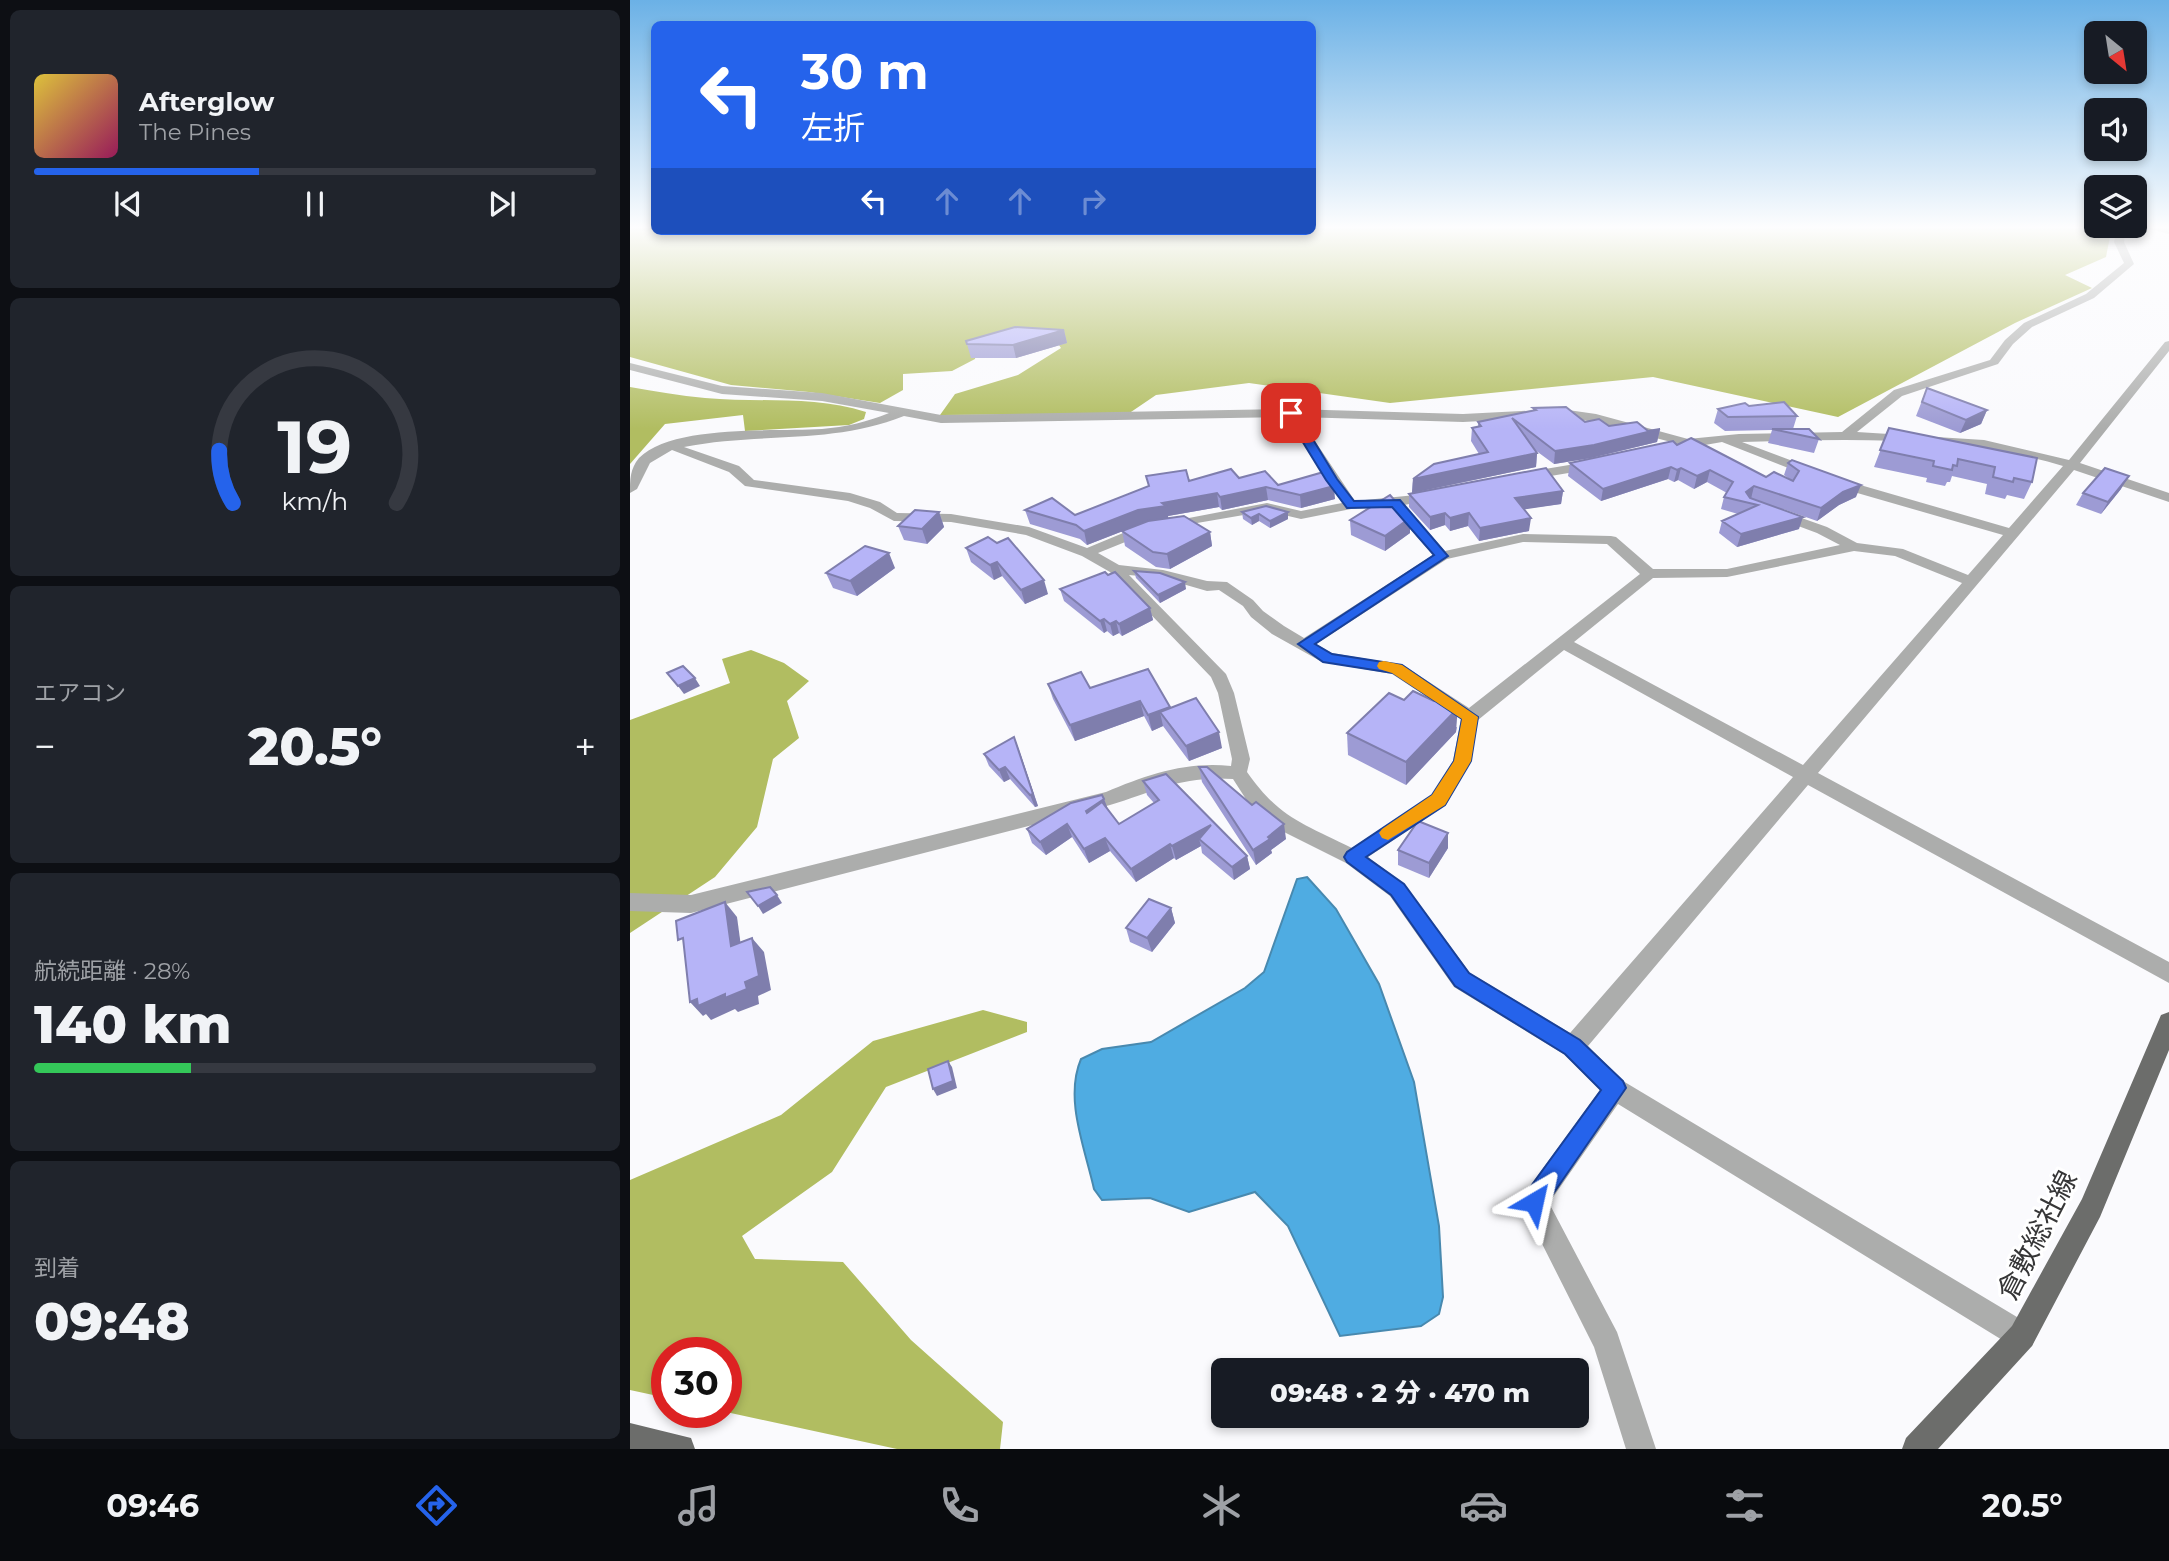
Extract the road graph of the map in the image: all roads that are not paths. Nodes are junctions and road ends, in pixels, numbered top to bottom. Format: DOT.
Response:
graph roads {
  1 [pos="2093,294"];
  2 [pos="2169,344"];
  3 [pos="630,366"];
  4 [pos="900,413"];
  5 [pos="1291,413"];
  6 [pos="1846,435"];
  7 [pos="1717,437"];
  8 [pos="1685,442"];
  9 [pos="673,446"];
  10 [pos="1639,453"];
  11 [pos="1604,462"];
  12 [pos="2071,465"];
  13 [pos="1508,480"];
  14 [pos="630,489"];
  15 [pos="1445,494"];
  16 [pos="2169,498"];
  17 [pos="1395,503"];
  18 [pos="1351,505"];
  19 [pos="1764,509"];
  20 [pos="2011,533"];
  21 [pos="1854,547"];
  22 [pos="1087,553"];
  23 [pos="1442,556"];
  24 [pos="1115,569"];
  25 [pos="1649,574"];
  26 [pos="1970,581"];
  27 [pos="1564,643"];
  28 [pos="1305,644"];
  29 [pos="1470,717"];
  30 [pos="1238,772"];
  31 [pos="1807,774"];
  32 [pos="1353,857"];
  33 [pos="630,902"];
  34 [pos="2169,973"];
  35 [pos="2169,1022"];
  36 [pos="1573,1047"];
  37 [pos="1615,1088"];
  38 [pos="2022,1336"];
  39 [pos="630,1438"];
  40 [pos="680,1449"];
  41 [pos="1641,1449"];
  42 [pos="1917,1449"];
  1 -- 6 [label="street"];
  2 -- 12 [label="street"];
  3 -- 4 [label="street"];
  4 -- 5 [label="street"];
  4 -- 9 [label="street"];
  5 -- 8 [label="street"];
  5 -- 18 [label="street"];
  6 -- 7 [label="street"];
  6 -- 12 [label="street"];
  7 -- 8 [label="street"];
  7 -- 20 [label="street"];
  8 -- 10 [label="street"];
  9 -- 14 [label="street"];
  9 -- 22 [label="street"];
  11 -- 13 [label="street"];
  12 -- 16 [label="street"];
  12 -- 20 [label="street"];
  15 -- 17 [label="street"];
  17 -- 18 [label="street"];
  17 -- 23 [label="street"];
  18 -- 22 [label="street"];
  19 -- 21 [label="street"];
  20 -- 26 [label="street"];
  21 -- 25 [label="street"];
  21 -- 26 [label="street"];
  22 -- 24 [label="street"];
  23 -- 25 [label="street"];
  23 -- 28 [label="street"];
  24 -- 28 [label="street"];
  24 -- 30 [label="street"];
  25 -- 27 [label="street"];
  26 -- 31 [label="street"];
  27 -- 29 [label="street"];
  27 -- 31 [label="street"];
  28 -- 29 [label="street"];
  29 -- 32 [label="street"];
  30 -- 32 [label="street"];
  30 -- 33 [label="street"];
  31 -- 34 [label="street"];
  31 -- 36 [label="street"];
  32 -- 36 [label="street"];
  35 -- 38 [label="main road, 倉敷総社線"];
  36 -- 37 [label="street"];
  37 -- 38 [label="street"];
  37 -- 41 [label="street"];
  38 -- 42 [label="main road, 倉敷総社線"];
  39 -- 40 [label="main road"];
}
